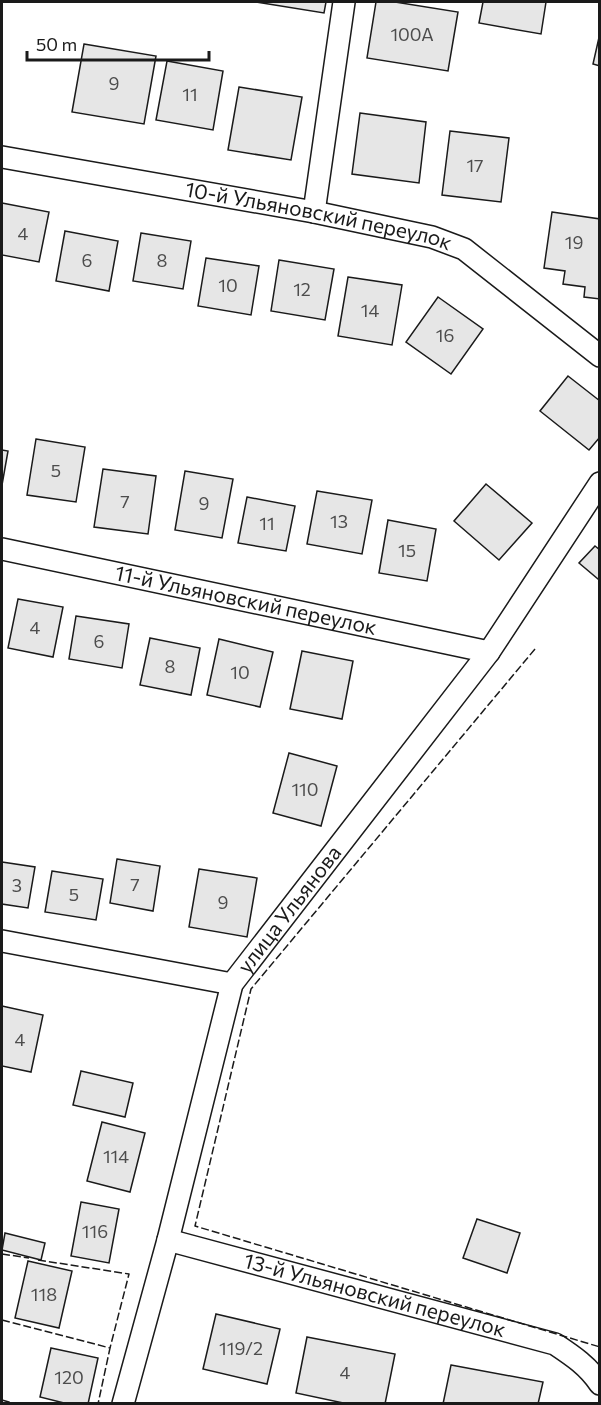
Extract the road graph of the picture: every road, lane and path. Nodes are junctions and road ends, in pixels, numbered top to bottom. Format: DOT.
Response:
graph roads {
  1 [pos="344,2"];
  2 [pos="2,158"];
  3 [pos="314,212"];
  4 [pos="600,356"];
  5 [pos="600,483"];
  6 [pos="2,549"];
  7 [pos="489,652"];
  8 [pos="2,941"];
  9 [pos="232,984"];
  10 [pos="168,1240"];
  11 [pos="600,1384"];
  12 [pos="123,1404"];
  1 -- 3 [label="street"];
  2 -- 3 [label="street, 10-й Ульяновский переулок"];
  3 -- 4 [label="street, 10-й Ульяновский переулок"];
  5 -- 7 [label="street, улица Ульянова"];
  6 -- 7 [label="street, 11-й Ульяновский переулок"];
  7 -- 9 [label="street, улица Ульянова"];
  8 -- 9 [label="street"];
  9 -- 10 [label="street, улица Ульянова"];
  10 -- 11 [label="street, 13-й Ульяновский переулок"];
  10 -- 12 [label="street, улица Ульянова"];
}
